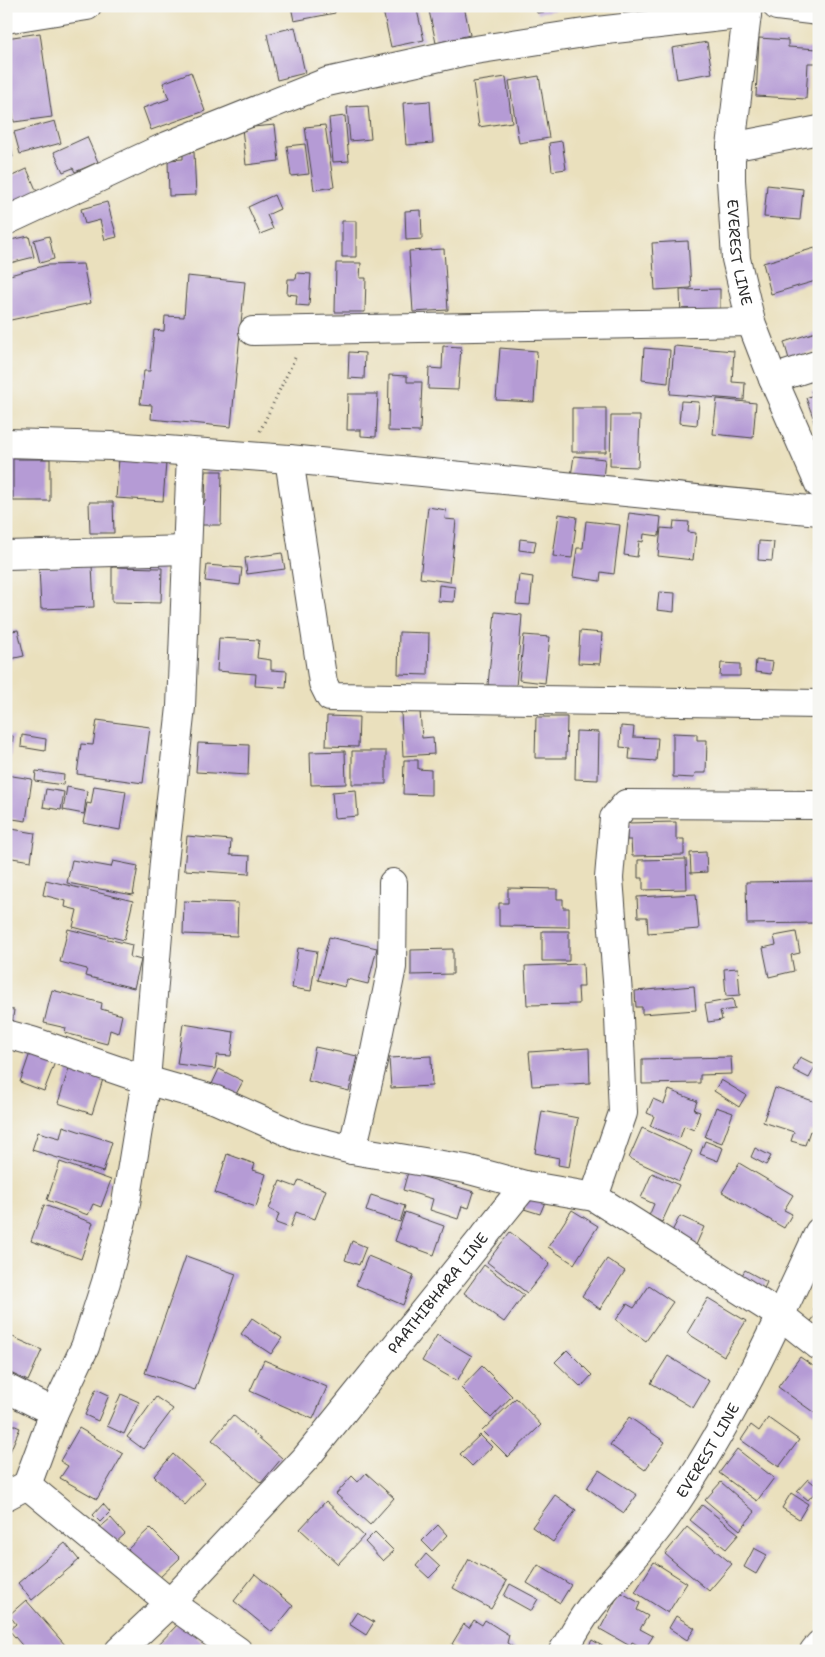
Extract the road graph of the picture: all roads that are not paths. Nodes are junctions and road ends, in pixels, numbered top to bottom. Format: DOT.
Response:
graph roads {
  1 [pos="87,6"];
  2 [pos="776,6"];
  3 [pos="748,10"];
  4 [pos="819,12"];
  5 [pos="6,19"];
  6 [pos="819,130"];
  7 [pos="731,147"];
  8 [pos="6,221"];
  9 [pos="751,322"];
  10 [pos="253,331"];
  11 [pos="819,364"];
  12 [pos="773,379"];
  13 [pos="6,443"];
  14 [pos="190,453"];
  15 [pos="289,459"];
  16 [pos="819,484"];
  17 [pos="819,511"];
  18 [pos="187,550"];
  19 [pos="6,555"];
  20 [pos="819,704"];
  21 [pos="819,805"];
  22 [pos="393,883"];
  23 [pos="6,1034"];
  24 [pos="146,1080"];
  25 [pos="352,1150"];
  26 [pos="524,1185"];
  27 [pos="594,1197"];
  28 [pos="819,1232"];
  29 [pos="781,1316"];
  30 [pos="819,1346"];
  31 [pos="6,1388"];
  32 [pos="54,1412"];
  33 [pos="17,1490"];
  34 [pos="170,1603"];
  35 [pos="819,1645"];
  36 [pos="119,1651"];
  37 [pos="238,1651"];
  38 [pos="563,1651"];
  39 [pos="814,1651"];
  1 -- 5 [label="street"];
  2 -- 4 [label="street"];
  3 -- 7 [label="street, EVEREST LINE"];
  3 -- 8 [label="street"];
  6 -- 7 [label="street"];
  7 -- 9 [label="street, EVEREST LINE"];
  9 -- 10 [label="street"];
  9 -- 12 [label="street, EVEREST LINE"];
  11 -- 12 [label="street"];
  12 -- 16 [label="street, EVEREST LINE"];
  13 -- 14 [label="street"];
  14 -- 15 [label="street"];
  14 -- 18 [label="street"];
  15 -- 17 [label="street"];
  15 -- 20 [label="street"];
  18 -- 19 [label="street"];
  18 -- 24 [label="street"];
  21 -- 27 [label="street"];
  22 -- 25 [label="street"];
  23 -- 24 [label="street"];
  24 -- 25 [label="street"];
  24 -- 32 [label="street"];
  25 -- 26 [label="street"];
  26 -- 27 [label="street"];
  26 -- 34 [label="street, PAATHIBHARA LINE"];
  27 -- 29 [label="street"];
  28 -- 29 [label="street, EVEREST LINE"];
  29 -- 30 [label="street"];
  29 -- 38 [label="street, EVEREST LINE"];
  31 -- 32 [label="street"];
  32 -- 33 [label="street"];
  33 -- 34 [label="street"];
  34 -- 36 [label="street, PAATHIBHARA LINE"];
  34 -- 37 [label="street"];
  35 -- 39 [label="street"];
}
